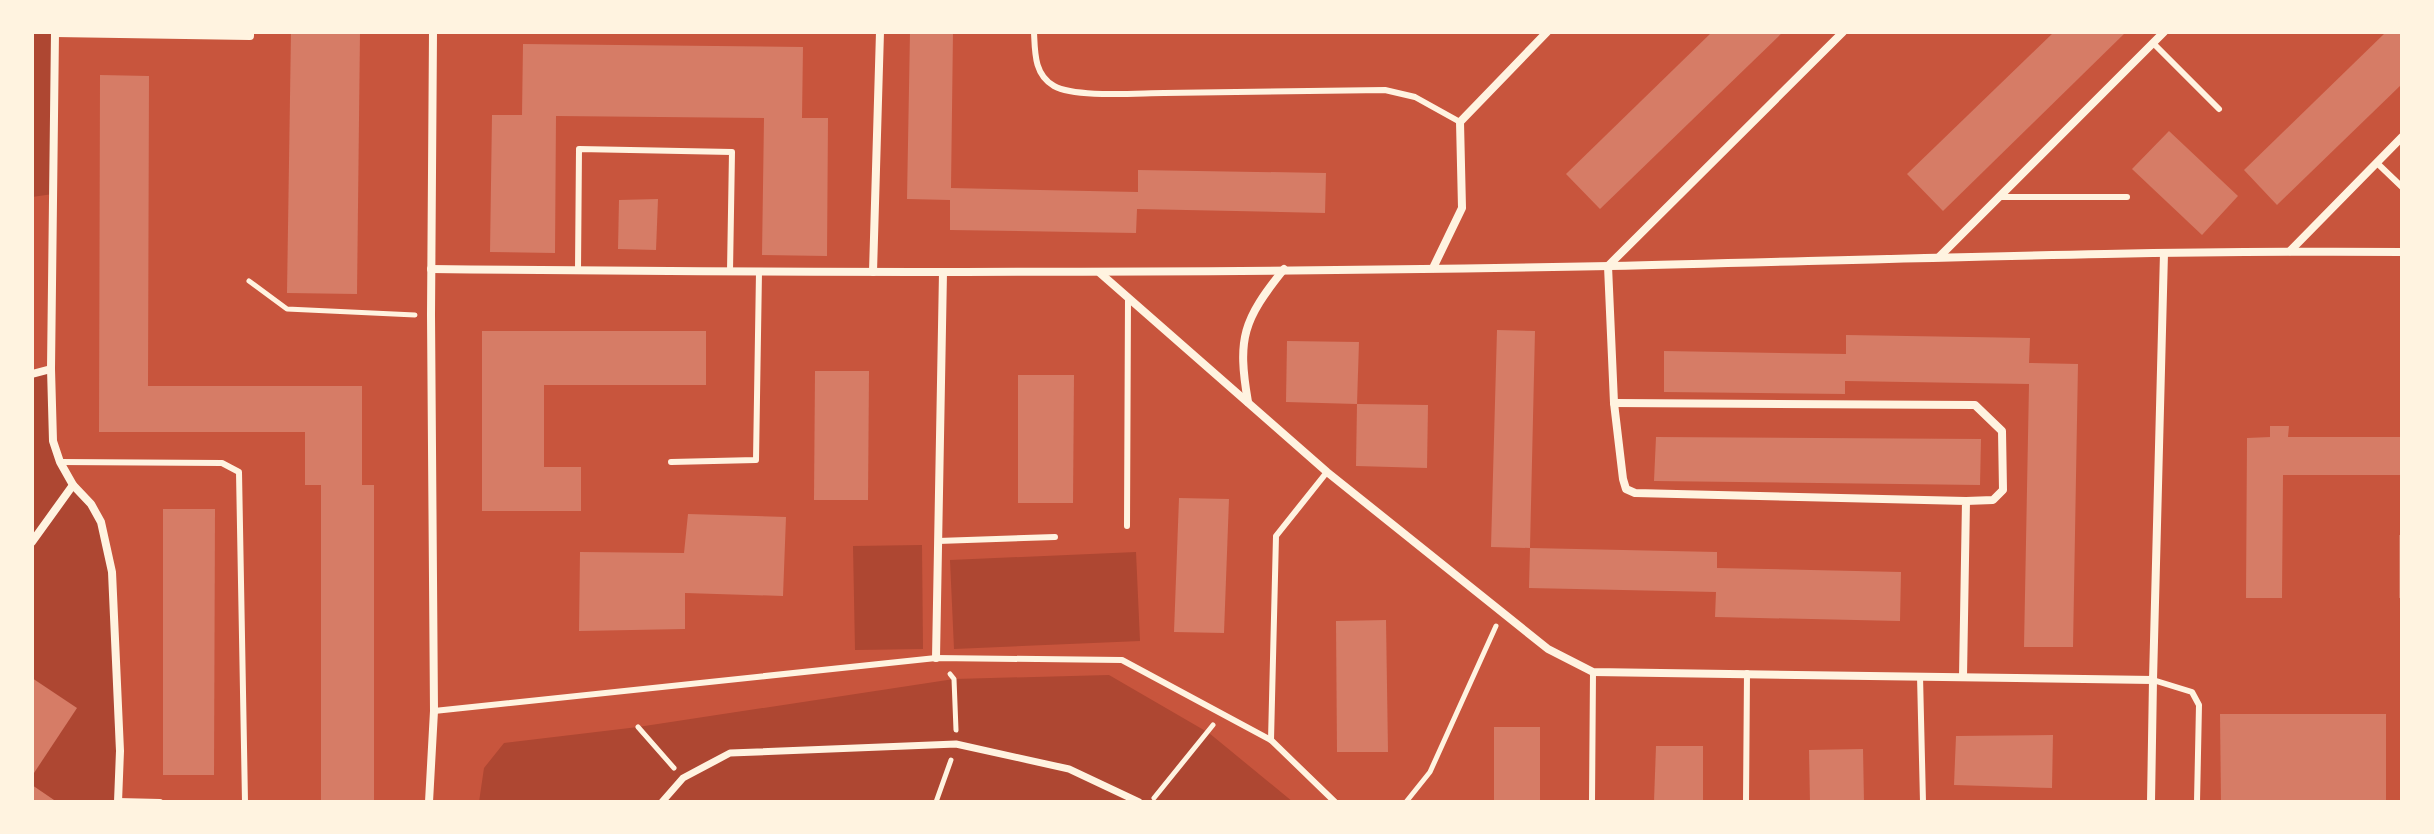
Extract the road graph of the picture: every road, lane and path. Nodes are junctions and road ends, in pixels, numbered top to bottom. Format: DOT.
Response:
graph roads {
  1 [pos="55,32"];
  2 [pos="250,32"];
  3 [pos="433,32"];
  4 [pos="880,32"];
  5 [pos="1034,32"];
  6 [pos="1547,32"];
  7 [pos="1843,32"];
  8 [pos="2164,32"];
  9 [pos="2153,43"];
  10 [pos="2219,109"];
  11 [pos="1460,122"];
  12 [pos="2402,137"];
  13 [pos="2377,163"];
  14 [pos="2402,187"];
  15 [pos="1999,197"];
  16 [pos="2127,197"];
  17 [pos="2290,251"];
  18 [pos="2402,252"];
  19 [pos="2164,253"];
  20 [pos="1938,258"];
  21 [pos="1608,266"];
  22 [pos="1433,268"];
  23 [pos="431,269"];
  24 [pos="1284,269"];
  25 [pos="578,270"];
  26 [pos="730,271"];
  27 [pos="759,272"];
  28 [pos="873,272"];
  29 [pos="943,272"];
  30 [pos="1099,273"];
  31 [pos="249,281"];
  32 [pos="1128,298"];
  33 [pos="431,315"];
  34 [pos="51,369"];
  35 [pos="32,374"];
  36 [pos="1248,402"];
  37 [pos="1614,403"];
  38 [pos="60,462"];
  39 [pos="671,462"];
  40 [pos="1327,472"];
  41 [pos="73,485"];
  42 [pos="1966,501"];
  43 [pos="1127,526"];
  44 [pos="1055,537"];
  45 [pos="938,541"];
  46 [pos="32,542"];
  47 [pos="1502,613"];
  48 [pos="936,658"];
  49 [pos="1593,672"];
  50 [pos="1747,673"];
  51 [pos="1920,676"];
  52 [pos="1963,677"];
  53 [pos="2153,680"];
  54 [pos="434,711"];
  55 [pos="1221,713"];
  56 [pos="638,727"];
  57 [pos="1271,740"];
  58 [pos="956,744"];
  59 [pos="683,778"];
  60 [pos="118,801"];
  61 [pos="160,802"];
  62 [pos="245,802"];
  63 [pos="429,802"];
  64 [pos="662,802"];
  65 [pos="936,802"];
  66 [pos="1139,802"];
  67 [pos="1151,802"];
  68 [pos="1335,802"];
  69 [pos="1406,802"];
  70 [pos="1592,802"];
  71 [pos="1746,802"];
  72 [pos="1923,802"];
  73 [pos="2151,802"];
  74 [pos="2197,802"];
  1 -- 2 [label="street"];
  1 -- 34 [label="street"];
  3 -- 23 [label="street"];
  4 -- 28 [label="street"];
  5 -- 11 [label="lane"];
  6 -- 11 [label="street"];
  7 -- 21 [label="street"];
  8 -- 9 [label="street"];
  9 -- 10 [label="lane"];
  9 -- 15 [label="street"];
  11 -- 22 [label="street"];
  12 -- 13 [label="street"];
  13 -- 14 [label="lane"];
  13 -- 17 [label="street"];
  15 -- 16 [label="lane"];
  15 -- 20 [label="street"];
  17 -- 18 [label="street"];
  17 -- 19 [label="street"];
  19 -- 20 [label="street"];
  19 -- 53 [label="street"];
  20 -- 21 [label="street"];
  21 -- 22 [label="street"];
  21 -- 37 [label="street"];
  22 -- 24 [label="street"];
  23 -- 25 [label="street"];
  23 -- 33 [label="street"];
  24 -- 30 [label="street"];
  24 -- 36 [label="street"];
  25 -- 26 [label="street"];
  25 -- 26 [label="lane"];
  26 -- 27 [label="street"];
  27 -- 28 [label="street"];
  27 -- 39 [label="lane"];
  28 -- 29 [label="street"];
  29 -- 30 [label="street"];
  29 -- 45 [label="street"];
  30 -- 32 [label="street"];
  31 -- 33 [label="path"];
  32 -- 36 [label="street"];
  32 -- 43 [label="lane"];
  33 -- 54 [label="street"];
  34 -- 35 [label="street"];
  34 -- 38 [label="street"];
  36 -- 40 [label="street"];
  37 -- 42 [label="street"];
  37 -- 42 [label="street"];
  38 -- 41 [label="street"];
  38 -- 62 [label="lane"];
  40 -- 47 [label="street"];
  40 -- 57 [label="lane"];
  41 -- 46 [label="street"];
  41 -- 60 [label="street"];
  42 -- 52 [label="street"];
  44 -- 45 [label="lane"];
  45 -- 48 [label="street"];
  47 -- 49 [label="street"];
  47 -- 69 [label="path"];
  48 -- 54 [label="lane"];
  48 -- 55 [label="lane"];
  48 -- 58 [label="path"];
  49 -- 50 [label="street"];
  49 -- 70 [label="lane"];
  50 -- 51 [label="street"];
  50 -- 71 [label="lane"];
  51 -- 52 [label="street"];
  51 -- 72 [label="lane"];
  52 -- 53 [label="street"];
  53 -- 73 [label="street"];
  53 -- 74 [label="lane"];
  54 -- 63 [label="street"];
  55 -- 57 [label="lane"];
  55 -- 67 [label="path"];
  56 -- 59 [label="path"];
  57 -- 68 [label="lane"];
  58 -- 59 [label="street"];
  58 -- 65 [label="path"];
  58 -- 66 [label="street"];
  59 -- 64 [label="street"];
  60 -- 61 [label="lane"];
}
